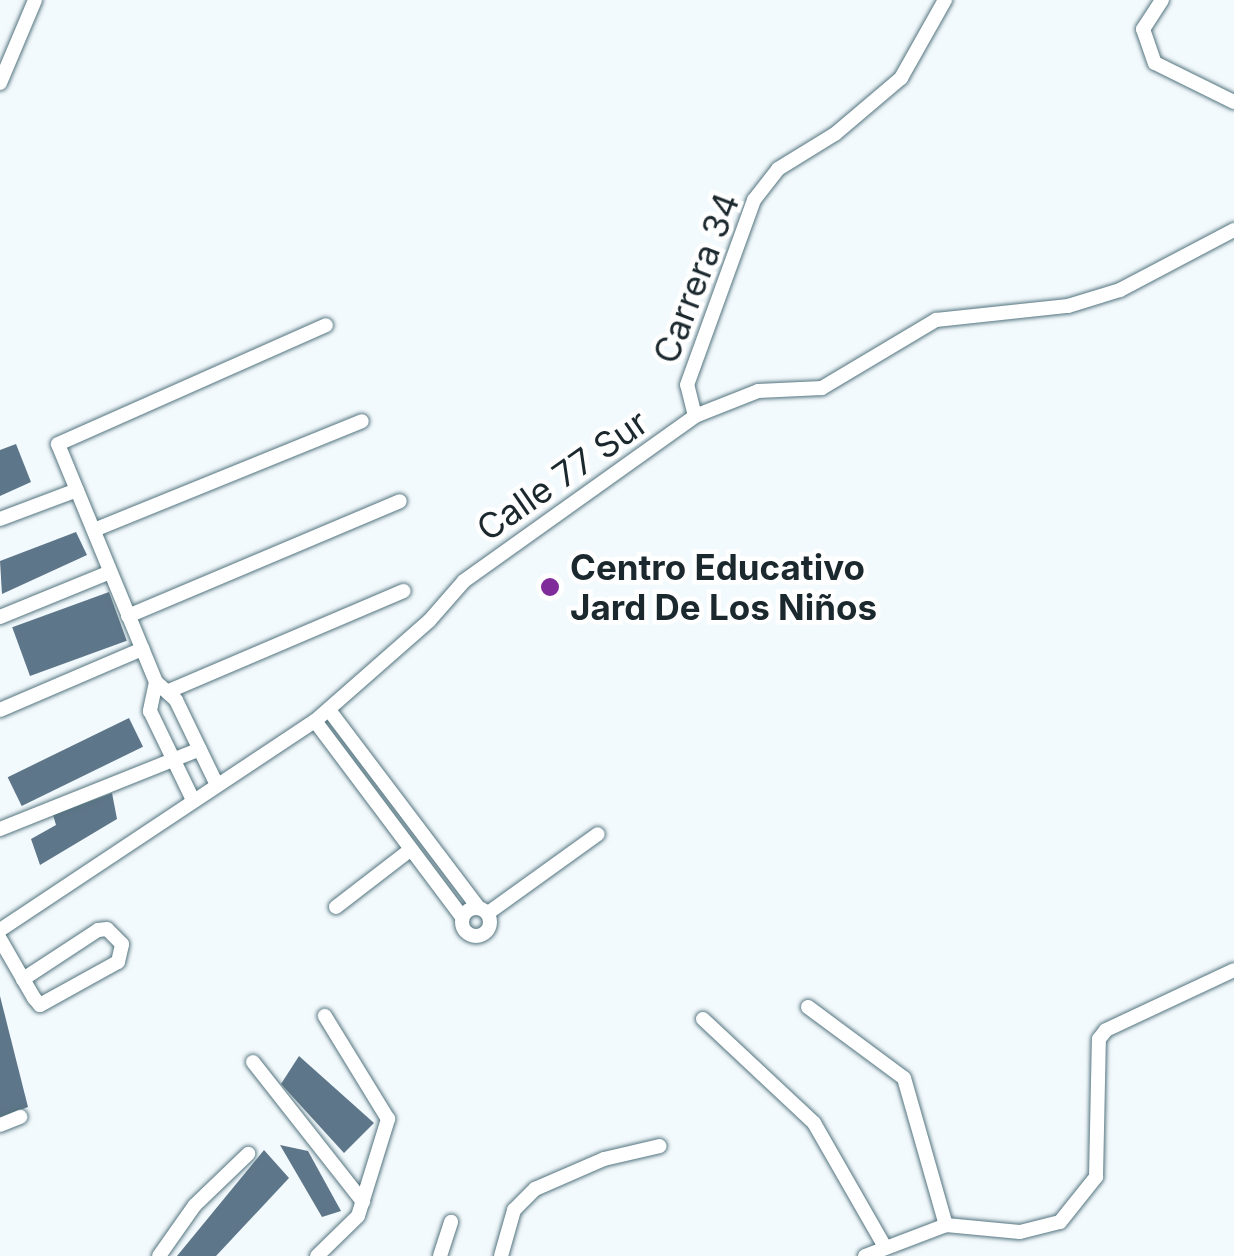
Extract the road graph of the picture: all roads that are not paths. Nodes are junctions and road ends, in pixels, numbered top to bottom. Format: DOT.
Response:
graph roads {
  1 [pos="34,0"];
  2 [pos="945,0"];
  3 [pos="1162,0"];
  4 [pos="0,83"];
  5 [pos="1234,102"];
  6 [pos="1234,230"];
  7 [pos="326,325"];
  8 [pos="695,416"];
  9 [pos="362,421"];
  10 [pos="77,490"];
  11 [pos="400,501"];
  12 [pos="0,520"];
  13 [pos="94,530"];
  14 [pos="110,572"];
  15 [pos="404,591"];
  16 [pos="128,616"];
  17 [pos="0,617"];
  18 [pos="142,649"];
  19 [pos="163,686"];
  20 [pos="0,710"];
  21 [pos="329,710"];
  22 [pos="314,721"];
  23 [pos="200,748"];
  24 [pos="172,760"];
  25 [pos="217,784"];
  26 [pos="193,800"];
  27 [pos="0,829"];
  28 [pos="598,834"];
  29 [pos="410,850"];
  30 [pos="336,907"];
  31 [pos="483,910"];
  32 [pos="462,917"];
  33 [pos="0,930"];
  34 [pos="0,939"];
  35 [pos="1234,970"];
  36 [pos="23,979"];
  37 [pos="808,1006"];
  38 [pos="325,1016"];
  39 [pos="703,1019"];
  40 [pos="253,1062"];
  41 [pos="20,1117"];
  42 [pos="0,1125"];
  43 [pos="660,1146"];
  44 [pos="248,1154"];
  45 [pos="363,1202"];
  46 [pos="451,1222"];
  47 [pos="946,1225"];
  48 [pos="884,1244"];
  49 [pos="158,1256"];
  50 [pos="318,1256"];
  51 [pos="440,1256"];
  52 [pos="501,1256"];
  53 [pos="864,1256"];
  1 -- 4 [label="street"];
  2 -- 8 [label="street, Carrera 34"];
  3 -- 5 [label="street"];
  6 -- 8 [label="street, Calle 77 Sur"];
  7 -- 10 [label="street"];
  8 -- 21 [label="street, Calle 77 Sur"];
  9 -- 13 [label="street"];
  10 -- 12 [label="street"];
  10 -- 13 [label="street"];
  11 -- 16 [label="street"];
  13 -- 14 [label="street"];
  14 -- 16 [label="street"];
  14 -- 17 [label="street"];
  15 -- 19 [label="street"];
  16 -- 18 [label="street"];
  18 -- 19 [label="street"];
  18 -- 20 [label="street"];
  19 -- 23 [label="street"];
  19 -- 24 [label="street"];
  21 -- 22 [label="street, Calle 77 Sur"];
  21 -- 31 [label="street"];
  22 -- 25 [label="street, Calle 77 Sur"];
  22 -- 29 [label="street"];
  23 -- 24 [label="street"];
  23 -- 25 [label="street"];
  24 -- 26 [label="street"];
  24 -- 27 [label="street"];
  25 -- 26 [label="street, Calle 77 Sur"];
  26 -- 33 [label="street, Calle 77 Sur"];
  28 -- 31 [label="street"];
  29 -- 30 [label="street"];
  29 -- 32 [label="street"];
  31 -- 32 [label="street"];
  31 -- 32 [label="street"];
  34 -- 36 [label="street"];
  35 -- 47 [label="street"];
  36 -- 36 [label="street"];
  37 -- 47 [label="street"];
  38 -- 45 [label="street"];
  39 -- 48 [label="street"];
  40 -- 45 [label="street"];
  41 -- 42 [label="street"];
  43 -- 52 [label="street"];
  44 -- 49 [label="street"];
  45 -- 50 [label="street"];
  46 -- 51 [label="street"];
  47 -- 48 [label="street"];
  48 -- 53 [label="street"];
}
